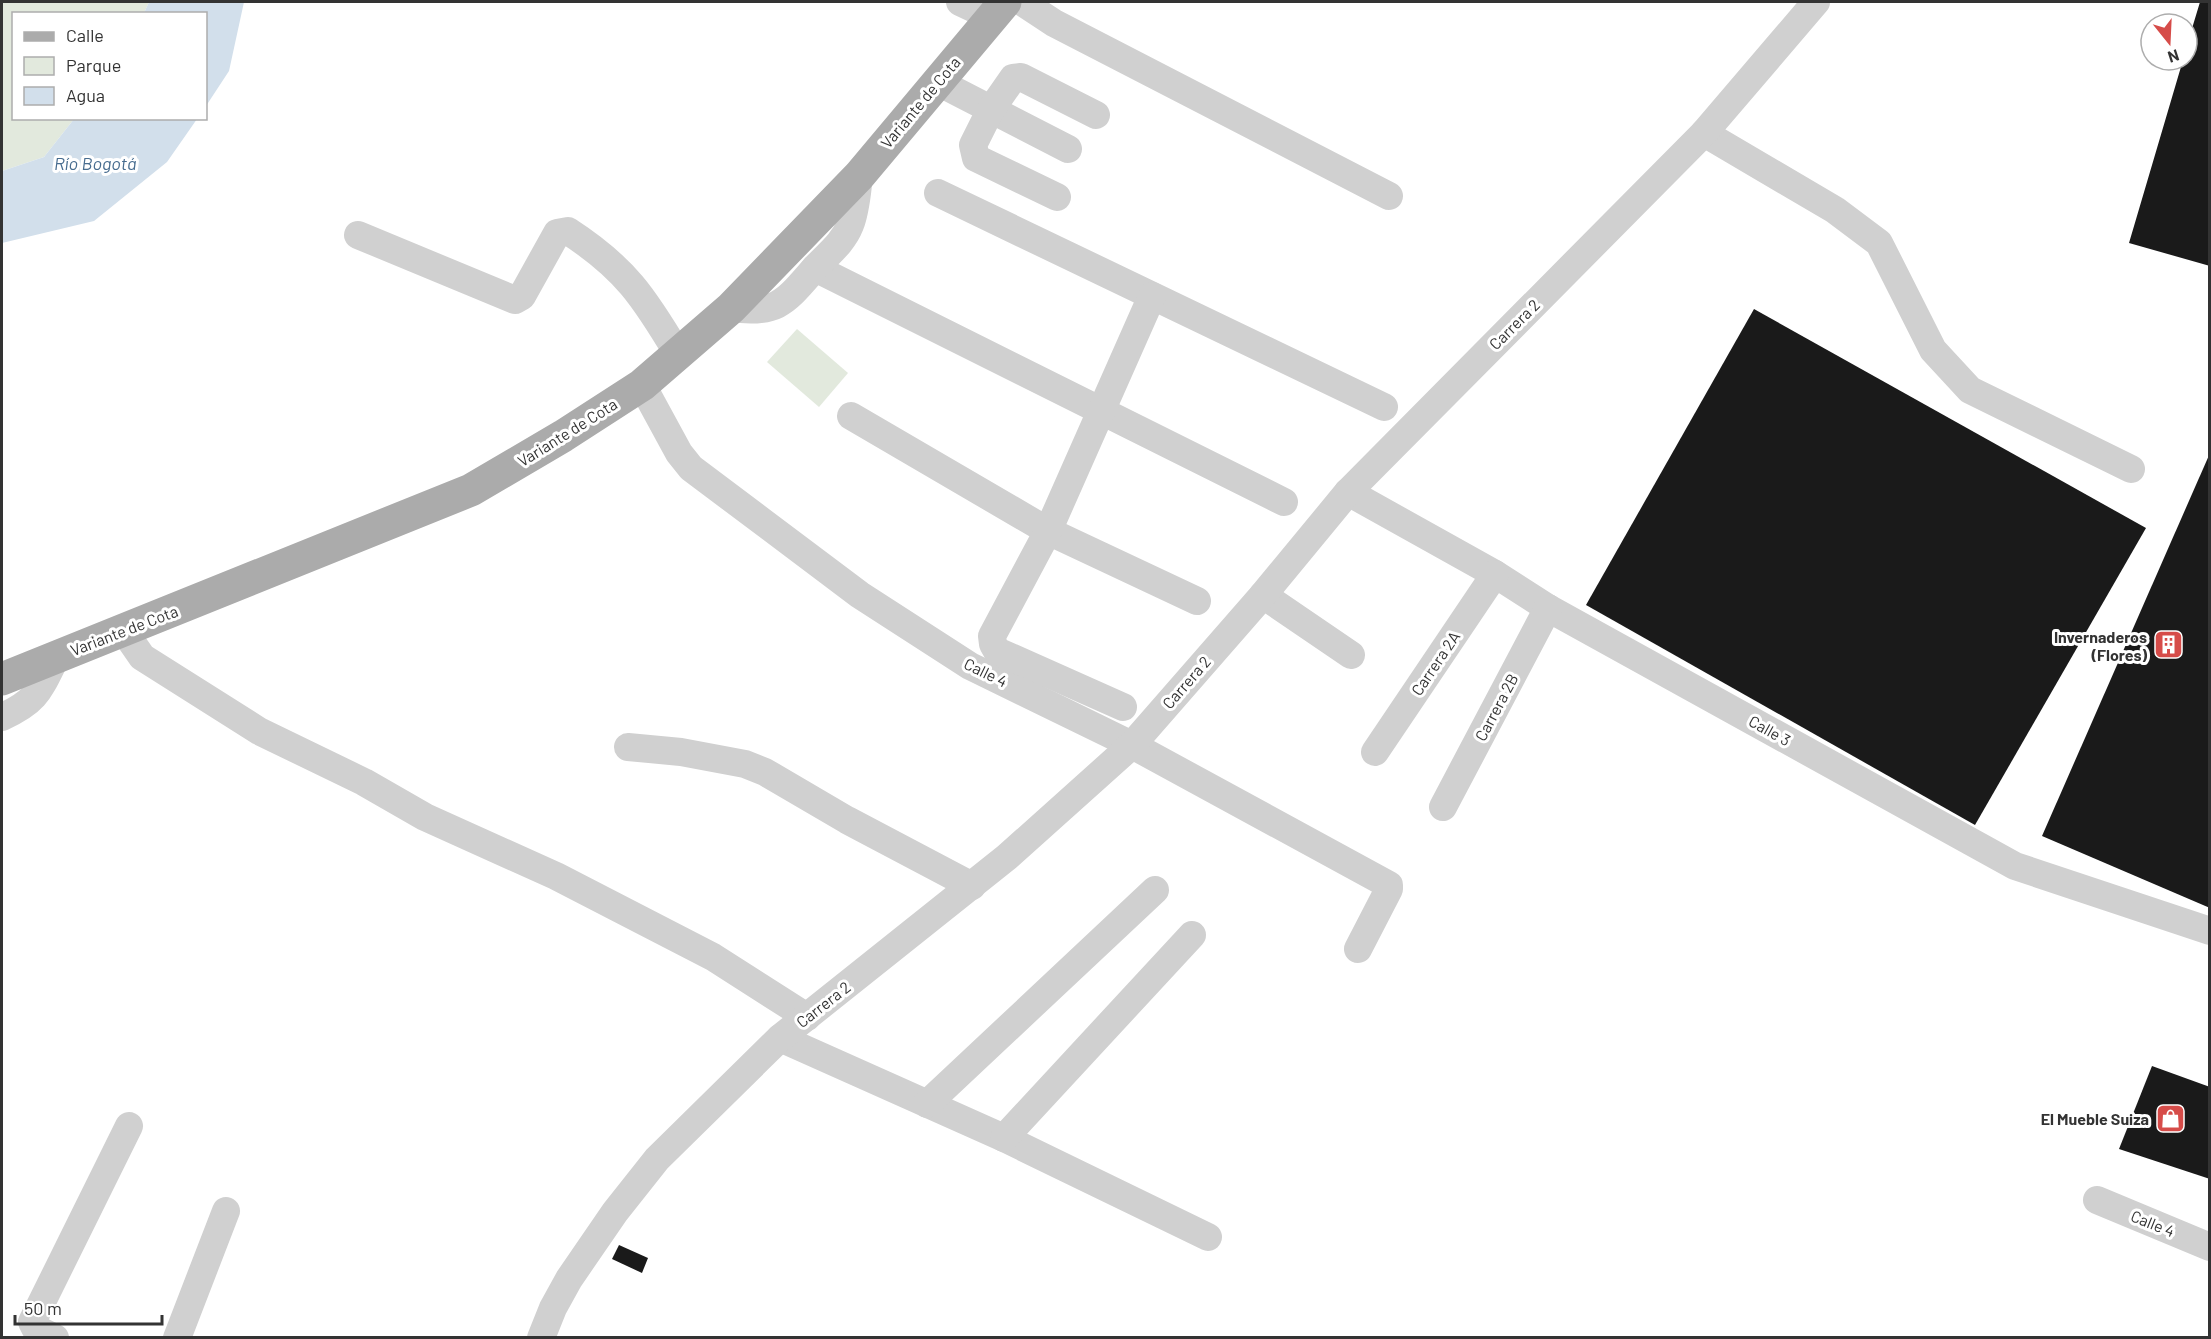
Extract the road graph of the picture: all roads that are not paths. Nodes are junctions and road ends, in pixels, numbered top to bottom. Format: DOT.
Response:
graph roads {
  1 [pos="960,2"];
  2 [pos="1022,2"];
  3 [pos="1816,2"];
  4 [pos="998,9"];
  5 [pos="936,81"];
  6 [pos="990,111"];
  7 [pos="1096,115"];
  8 [pos="1704,133"];
  9 [pos="1068,149"];
  10 [pos="859,176"];
  11 [pos="938,193"];
  12 [pos="1389,196"];
  13 [pos="1057,197"];
  14 [pos="358,236"];
  15 [pos="815,268"];
  16 [pos="1152,296"];
  17 [pos="731,308"];
  18 [pos="678,354"];
  19 [pos="642,385"];
  20 [pos="1384,407"];
  21 [pos="1102,411"];
  22 [pos="851,416"];
  23 [pos="2131,469"];
  24 [pos="1348,492"];
  25 [pos="1284,502"];
  26 [pos="1048,531"];
  27 [pos="1495,574"];
  28 [pos="1263,595"];
  29 [pos="1197,601"];
  30 [pos="1548,608"];
  31 [pos="124,631"];
  32 [pos="1351,655"];
  33 [pos="56,657"];
  34 [pos="2,680"];
  35 [pos="1123,707"];
  36 [pos="2,717"];
  37 [pos="1132,745"];
  38 [pos="628,747"];
  39 [pos="1375,752"];
  40 [pos="1443,807"];
  41 [pos="972,886"];
  42 [pos="1155,890"];
  43 [pos="2210,931"];
  44 [pos="1192,935"];
  45 [pos="1358,949"];
  46 [pos="807,1017"];
  47 [pos="780,1038"];
  48 [pos="927,1104"];
  49 [pos="129,1126"];
  50 [pos="1004,1138"];
  51 [pos="2097,1200"];
  52 [pos="226,1211"];
  53 [pos="1208,1237"];
  54 [pos="2210,1247"];
  55 [pos="44,1330"];
  56 [pos="542,1337"];
  57 [pos="177,1338"];
  1 -- 4 [label="street"];
  2 -- 12 [label="street"];
  3 -- 8 [label="street, Carrera 2"];
  4 -- 5 [label="main road, Variante de Cota"];
  5 -- 6 [label="street"];
  5 -- 10 [label="main road, Variante de Cota"];
  6 -- 7 [label="street"];
  6 -- 9 [label="street"];
  6 -- 13 [label="street"];
  8 -- 23 [label="street"];
  8 -- 24 [label="street, Carrera 2"];
  10 -- 15 [label="street"];
  10 -- 17 [label="main road, Variante de Cota"];
  11 -- 16 [label="street"];
  14 -- 18 [label="street"];
  15 -- 17 [label="street"];
  15 -- 21 [label="street"];
  16 -- 20 [label="street"];
  16 -- 21 [label="street"];
  17 -- 18 [label="main road, Variante de Cota"];
  18 -- 19 [label="main road, Variante de Cota"];
  19 -- 31 [label="main road, Variante de Cota"];
  19 -- 37 [label="street, Calle 4"];
  21 -- 25 [label="street"];
  21 -- 26 [label="street"];
  22 -- 26 [label="street"];
  24 -- 27 [label="street, Calle 3"];
  24 -- 28 [label="street, Carrera 2"];
  26 -- 29 [label="street"];
  26 -- 35 [label="street"];
  27 -- 30 [label="street, Calle 3"];
  27 -- 39 [label="street, Carrera 2A"];
  28 -- 32 [label="street"];
  28 -- 37 [label="street, Carrera 2"];
  30 -- 40 [label="street, Carrera 2B"];
  30 -- 43 [label="street, Calle 3"];
  31 -- 33 [label="main road, Variante de Cota"];
  31 -- 46 [label="street"];
  33 -- 34 [label="main road, Variante de Cota"];
  33 -- 36 [label="street"];
  37 -- 41 [label="street, Carrera 2"];
  37 -- 45 [label="street, Calle 4"];
  38 -- 41 [label="street"];
  41 -- 46 [label="street, Carrera 2"];
  42 -- 48 [label="street"];
  44 -- 50 [label="street"];
  46 -- 47 [label="street, Carrera 2"];
  47 -- 48 [label="street"];
  47 -- 56 [label="street, Carrera 2"];
  48 -- 50 [label="street"];
  49 -- 55 [label="street"];
  50 -- 53 [label="street"];
  51 -- 54 [label="street, Calle 4"];
  52 -- 57 [label="street"];
}
